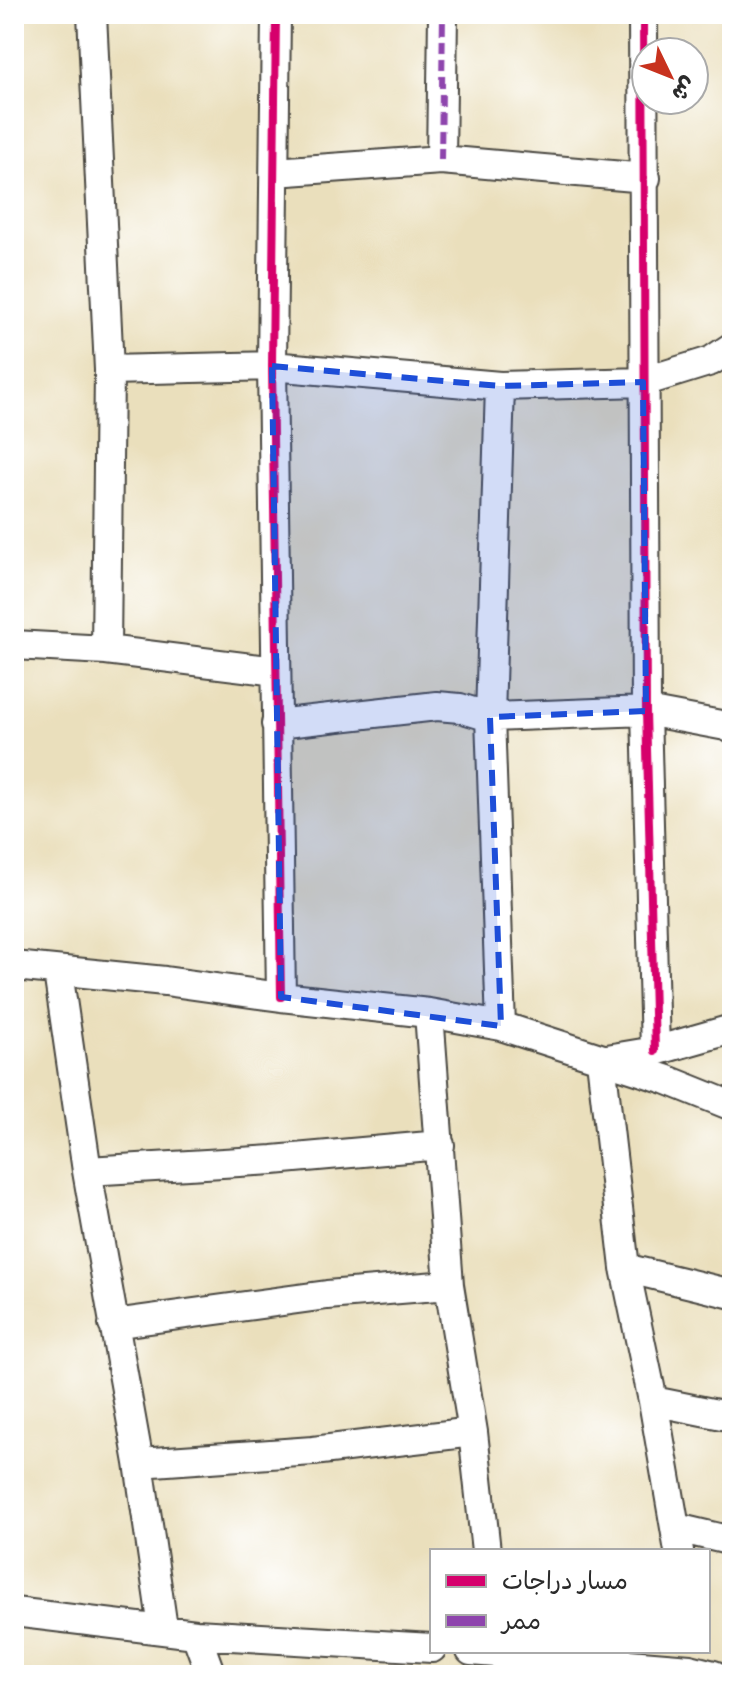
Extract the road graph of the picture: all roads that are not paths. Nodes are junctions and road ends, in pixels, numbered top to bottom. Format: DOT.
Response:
graph roads {
  1 [pos="92,14"];
  2 [pos="276,14"];
  3 [pos="443,14"];
  4 [pos="643,14"];
  5 [pos="441,160"];
  6 [pos="275,172"];
  7 [pos="646,178"];
  8 [pos="732,347"];
  9 [pos="272,366"];
  10 [pos="109,370"];
  11 [pos="643,382"];
  12 [pos="500,386"];
  13 [pos="14,645"];
  14 [pos="106,650"];
  15 [pos="276,671"];
  16 [pos="646,711"];
  17 [pos="490,717"];
  18 [pos="276,724"];
  19 [pos="730,725"];
  20 [pos="14,966"];
  21 [pos="58,972"];
  22 [pos="281,997"];
  23 [pos="429,1013"];
  24 [pos="501,1026"];
  25 [pos="732,1029"];
  26 [pos="655,1051"];
  27 [pos="601,1060"];
  28 [pos="732,1106"];
  29 [pos="440,1145"];
  30 [pos="87,1171"];
  31 [pos="625,1268"];
  32 [pos="449,1285"];
  33 [pos="732,1294"];
  34 [pos="113,1324"];
  35 [pos="653,1401"];
  36 [pos="732,1417"];
  37 [pos="473,1432"];
  38 [pos="139,1463"];
  39 [pos="678,1540"];
  40 [pos="732,1541"];
  41 [pos="486,1549"];
  42 [pos="14,1612"];
  43 [pos="163,1628"];
  44 [pos="196,1634"];
  45 [pos="430,1648"];
  46 [pos="505,1653"];
  47 [pos="698,1665"];
  48 [pos="211,1675"];
  1 -- 10 [label="street"];
  2 -- 6 [label="street"];
  3 -- 5 [label="street"];
  4 -- 7 [label="street"];
  5 -- 6 [label="street"];
  5 -- 7 [label="street"];
  6 -- 9 [label="street"];
  7 -- 11 [label="street"];
  8 -- 11 [label="street"];
  9 -- 10 [label="street"];
  9 -- 12 [label="street"];
  9 -- 15 [label="street"];
  10 -- 14 [label="street"];
  11 -- 12 [label="street"];
  11 -- 16 [label="street"];
  12 -- 17 [label="street"];
  13 -- 14 [label="street"];
  14 -- 15 [label="street"];
  15 -- 18 [label="street"];
  16 -- 17 [label="street"];
  16 -- 19 [label="street"];
  16 -- 26 [label="street"];
  17 -- 18 [label="street"];
  17 -- 24 [label="street"];
  18 -- 22 [label="street"];
  20 -- 21 [label="street"];
  21 -- 22 [label="street"];
  21 -- 30 [label="street"];
  22 -- 23 [label="street"];
  23 -- 24 [label="street"];
  23 -- 29 [label="street"];
  24 -- 27 [label="street"];
  25 -- 26 [label="street"];
  26 -- 27 [label="street"];
  27 -- 28 [label="street"];
  27 -- 31 [label="street"];
  29 -- 30 [label="street"];
  29 -- 32 [label="street"];
  30 -- 34 [label="street"];
  31 -- 33 [label="street"];
  31 -- 35 [label="street"];
  32 -- 34 [label="street"];
  32 -- 37 [label="street"];
  34 -- 38 [label="street"];
  35 -- 36 [label="street"];
  35 -- 39 [label="street"];
  37 -- 38 [label="street"];
  37 -- 41 [label="street"];
  38 -- 43 [label="street"];
  39 -- 40 [label="street"];
  42 -- 43 [label="street"];
  43 -- 44 [label="street"];
  44 -- 45 [label="street"];
  44 -- 48 [label="street"];
  46 -- 47 [label="street"];
}
